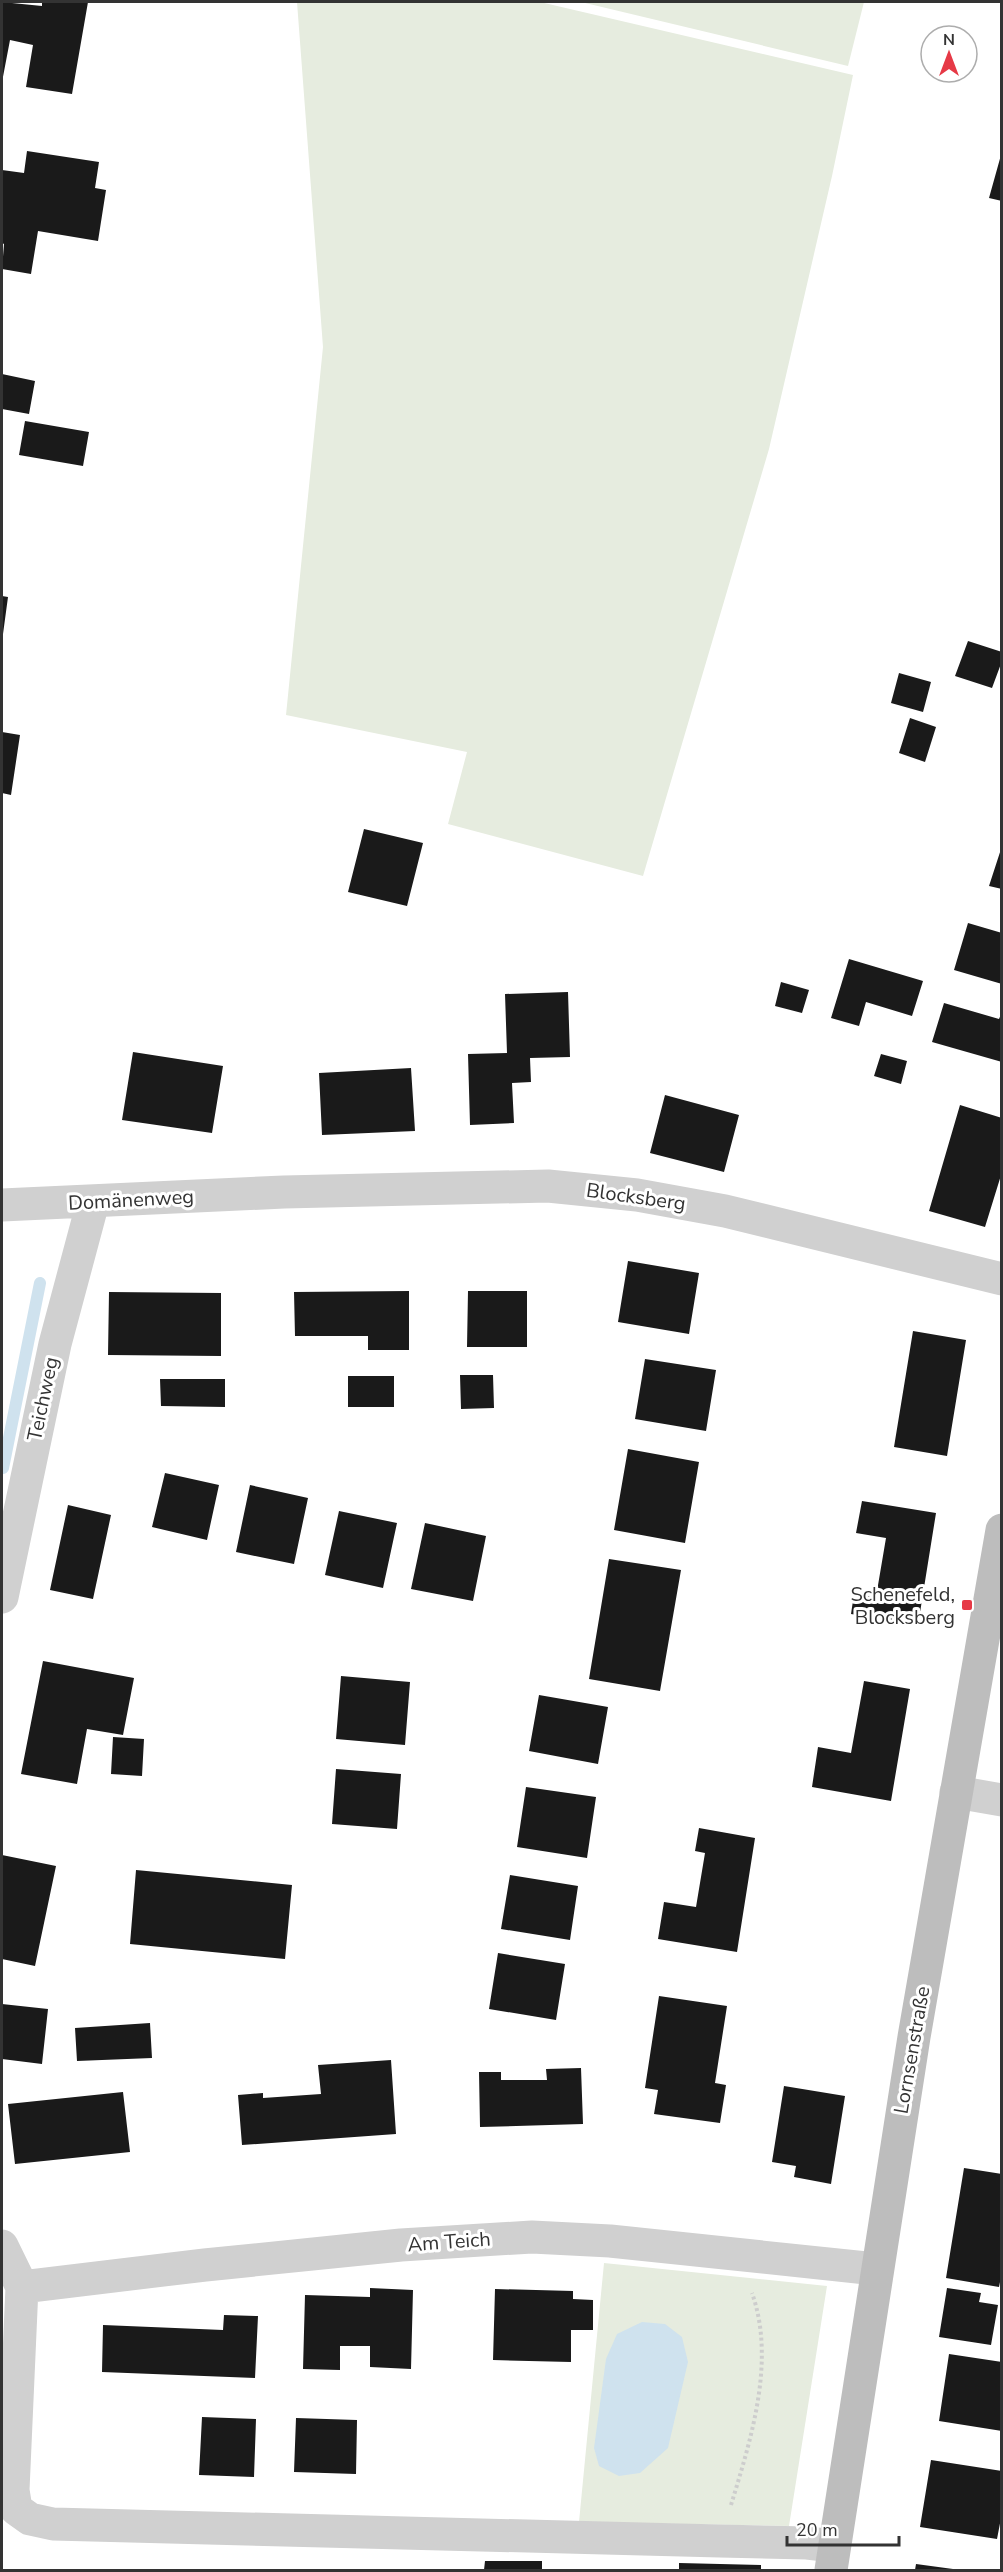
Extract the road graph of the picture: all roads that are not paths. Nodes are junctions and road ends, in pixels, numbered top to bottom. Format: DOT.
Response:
graph roads {
  1 [pos="261,1193"];
  2 [pos="93,1202"];
  3 [pos="2,1205"];
  4 [pos="1002,1279"];
  5 [pos="1002,1530"];
  6 [pos="2,1597"];
  7 [pos="956,1792"];
  8 [pos="1002,1800"];
  9 [pos="2,2246"];
  10 [pos="876,2269"];
  11 [pos="22,2287"];
  12 [pos="8,2513"];
  13 [pos="832,2558"];
  1 -- 2 [label="street, Domänenweg"];
  1 -- 4 [label="street, Blocksberg"];
  2 -- 3 [label="street, Domänenweg"];
  2 -- 6 [label="street, Teichweg"];
  5 -- 7 [label="street, Lornsenstraße"];
  7 -- 8 [label="street"];
  7 -- 10 [label="street, Lornsenstraße"];
  9 -- 11 [label="street"];
  10 -- 11 [label="street, Am Teich"];
  10 -- 13 [label="street, Lornsenstraße"];
  11 -- 12 [label="street"];
  12 -- 13 [label="street"];
}
